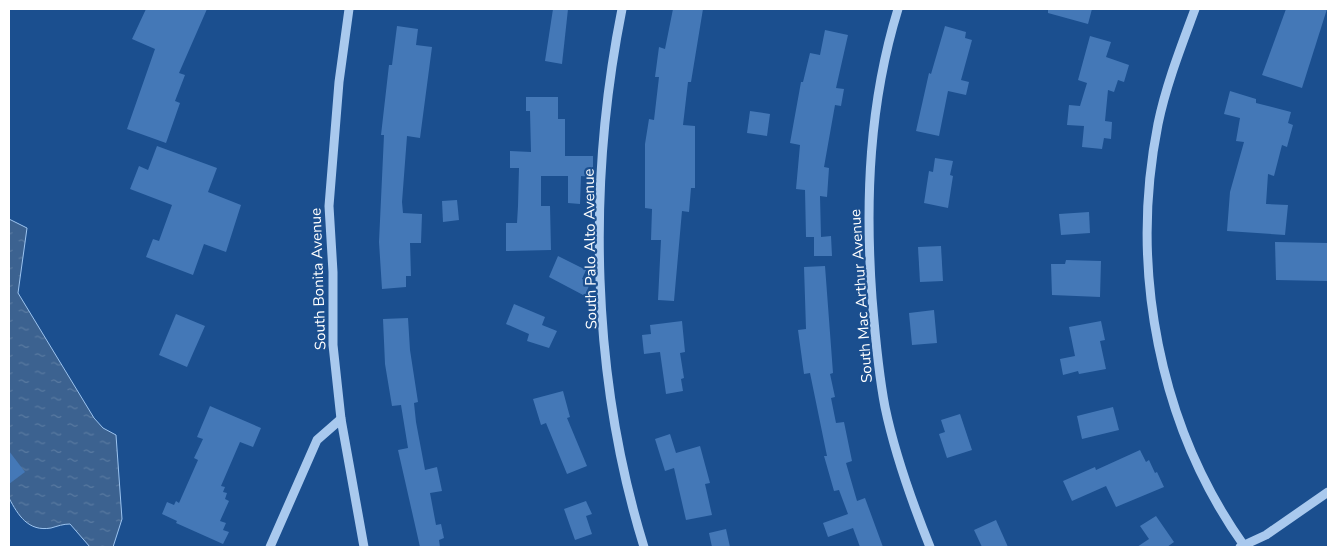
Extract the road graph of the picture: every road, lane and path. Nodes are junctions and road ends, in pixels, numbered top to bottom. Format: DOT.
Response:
graph roads {
  1 [pos="349,9"];
  2 [pos="622,9"];
  3 [pos="898,9"];
  4 [pos="1195,9"];
  5 [pos="341,419"];
  6 [pos="1328,492"];
  7 [pos="1242,546"];
  8 [pos="270,547"];
  9 [pos="364,547"];
  10 [pos="644,547"];
  11 [pos="930,547"];
  1 -- 5 [label="street, South Bonita Avenue"];
  2 -- 10 [label="street, South Palo Alto Avenue"];
  3 -- 11 [label="street, South Mac Arthur Avenue"];
  4 -- 7 [label="street"];
  5 -- 8 [label="street"];
  5 -- 9 [label="street, South Bonita Avenue"];
  6 -- 7 [label="street"];
}
